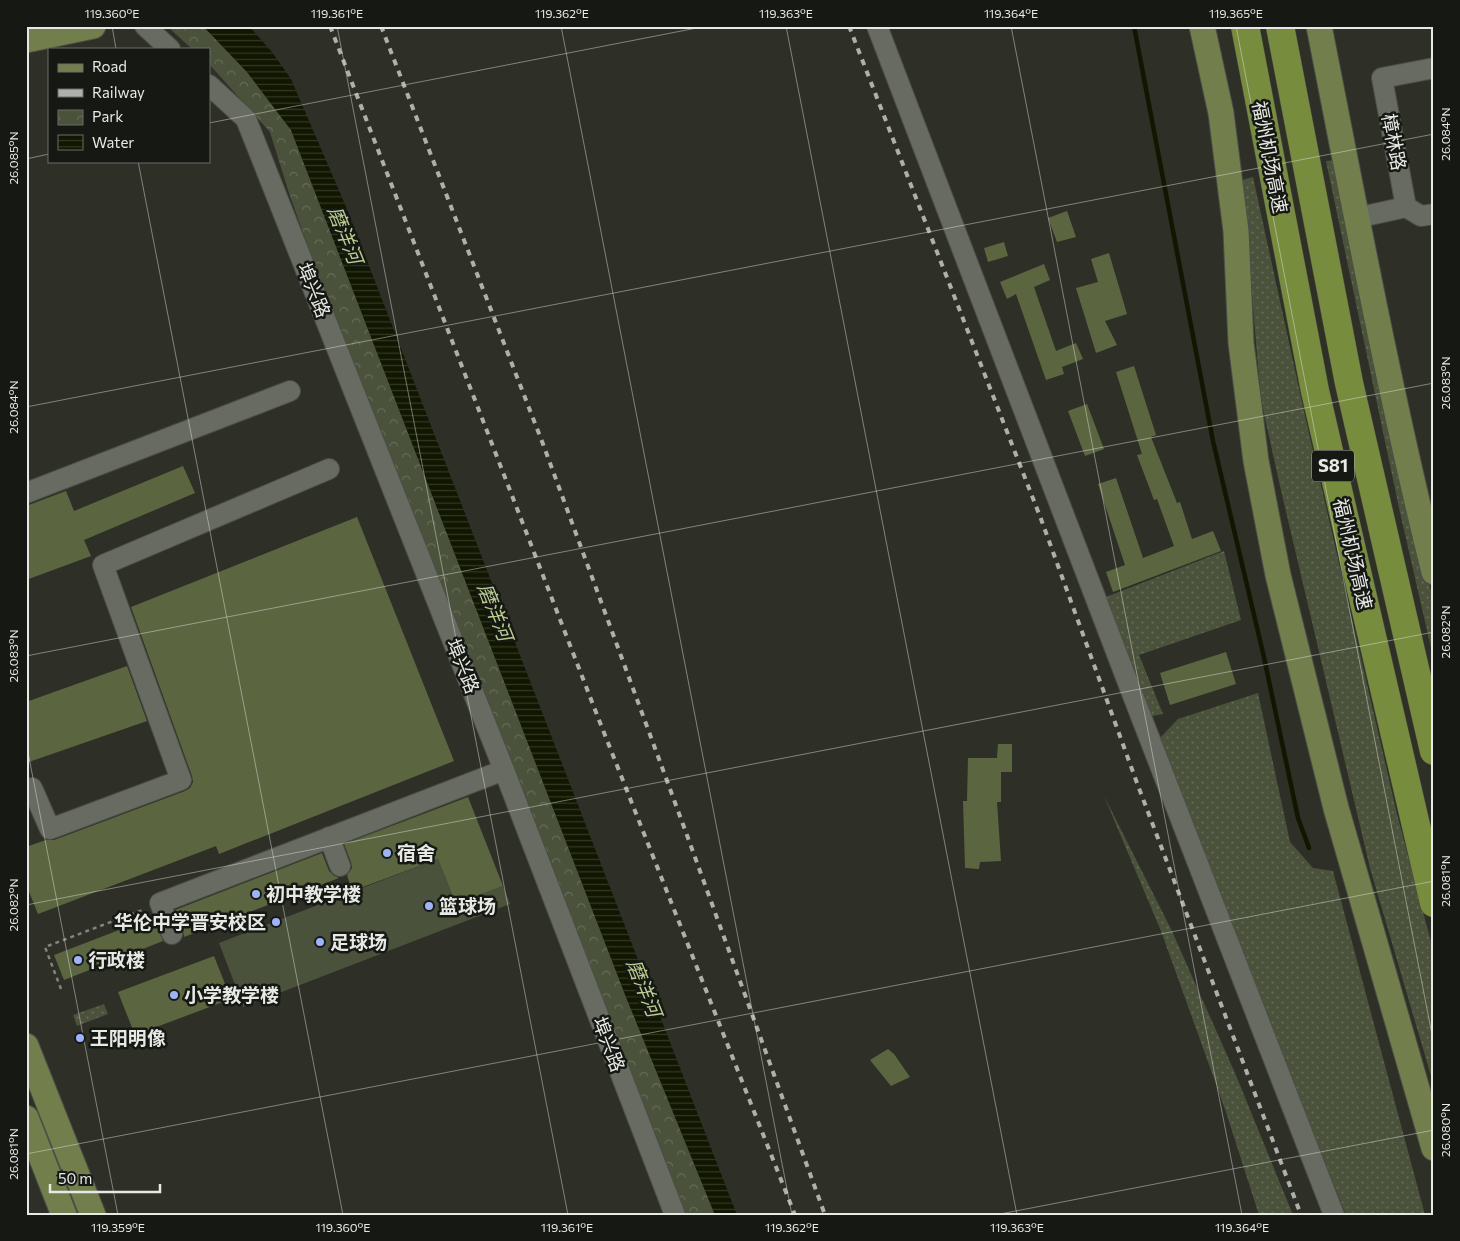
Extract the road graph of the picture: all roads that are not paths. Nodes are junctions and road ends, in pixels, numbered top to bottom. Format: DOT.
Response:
graph roads {
  1 [pos="94,26"];
  2 [pos="145,26"];
  3 [pos="877,26"];
  4 [pos="1202,26"];
  5 [pos="1245,26"];
  6 [pos="1280,26"];
  7 [pos="1319,26"];
  8 [pos="26,40"];
  9 [pos="169,48"];
  10 [pos="1434,68"];
  11 [pos="210,85"];
  12 [pos="1420,213"];
  13 [pos="1356,218"];
  14 [pos="290,392"];
  15 [pos="329,469"];
  16 [pos="26,493"];
  17 [pos="1434,572"];
  18 [pos="1434,751"];
  19 [pos="504,770"];
  20 [pos="26,790"];
  21 [pos="329,838"];
  22 [pos="340,866"];
  23 [pos="1434,903"];
  24 [pos="172,934"];
  25 [pos="26,1046"];
  26 [pos="26,1118"];
  27 [pos="1434,1148"];
  28 [pos="64,1215"];
  29 [pos="92,1215"];
  30 [pos="675,1215"];
  31 [pos="1334,1215"];
  1 -- 8 [label="main road"];
  2 -- 9 [label="street"];
  3 -- 31 [label="street"];
  4 -- 27 [label="main road"];
  5 -- 23 [label="highway, 福州机场高速 / S81"];
  6 -- 18 [label="highway, 福州机场高速 / S81"];
  7 -- 13 [label="main road"];
  10 -- 12 [label="street, 樟林路"];
  11 -- 19 [label="street, 埠兴路"];
  12 -- 13 [label="street, 樟林路"];
  13 -- 17 [label="main road"];
  14 -- 16 [label="street"];
  15 -- 20 [label="street"];
  19 -- 21 [label="street"];
  19 -- 30 [label="street, 埠兴路"];
  21 -- 22 [label="street"];
  21 -- 24 [label="street"];
  25 -- 29 [label="main road"];
  26 -- 28 [label="main road"];
}
